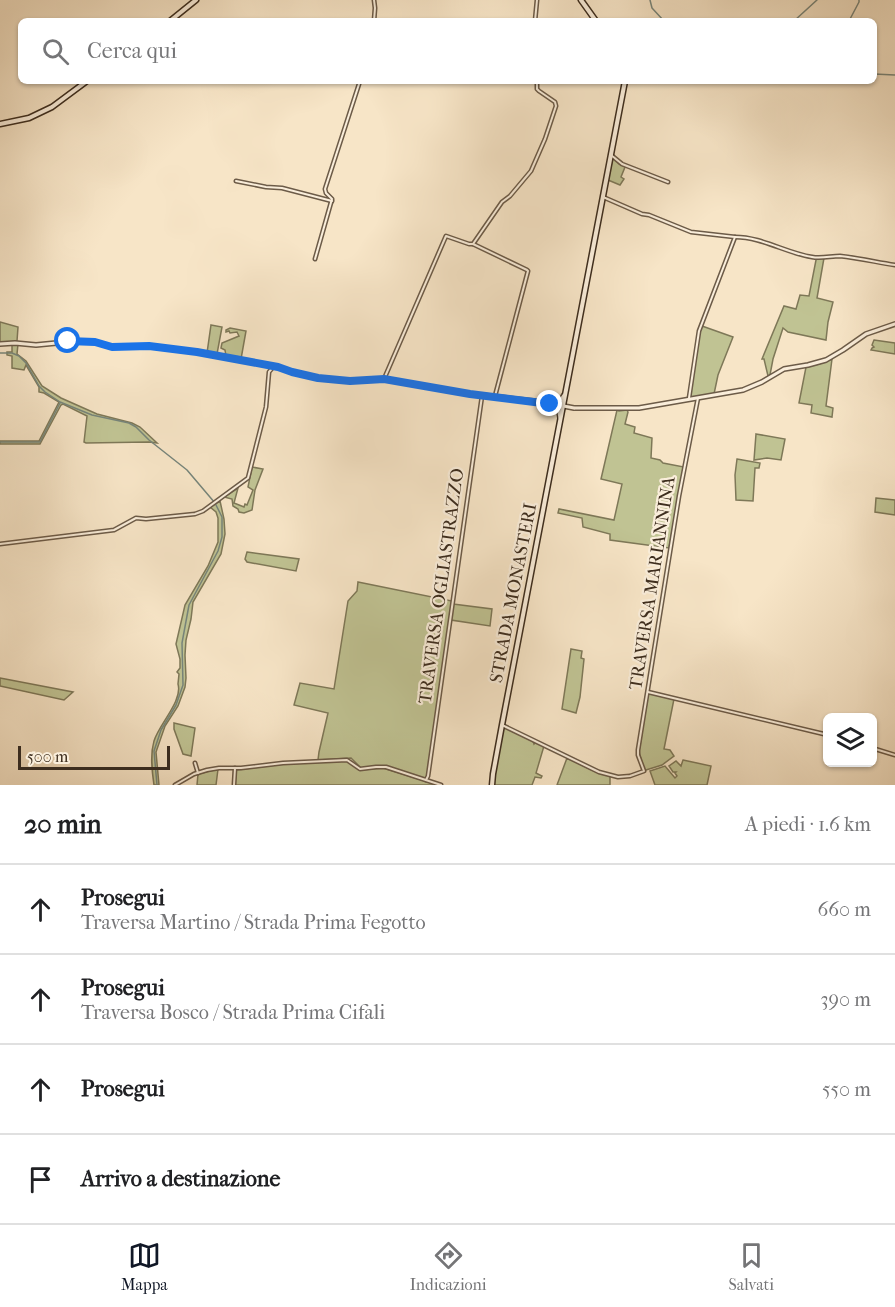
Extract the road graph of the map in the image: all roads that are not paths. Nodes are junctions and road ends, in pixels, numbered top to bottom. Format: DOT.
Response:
graph roads {
  1 [pos="196,0"];
  2 [pos="374,0"];
  3 [pos="537,0"];
  4 [pos="581,0"];
  5 [pos="174,18"];
  6 [pos="374,18"];
  7 [pos="535,18"];
  8 [pos="594,18"];
  9 [pos="82,84"];
  10 [pos="359,84"];
  11 [pos="537,84"];
  12 [pos="624,84"];
  13 [pos="0,124"];
  14 [pos="611,155"];
  15 [pos="236,181"];
  16 [pos="668,182"];
  17 [pos="603,197"];
  18 [pos="332,201"];
  19 [pos="735,237"];
  20 [pos="473,244"];
  21 [pos="315,259"];
  22 [pos="895,265"];
  23 [pos="895,324"];
  24 [pos="0,344"];
  25 [pos="274,366"];
  26 [pos="384,379"];
  27 [pos="564,395"];
  28 [pos="482,396"];
  29 [pos="495,396"];
  30 [pos="698,398"];
  31 [pos="688,400"];
  32 [pos="553,404"];
  33 [pos="567,407"];
  34 [pos="560,420"];
  35 [pos="0,544"];
  36 [pos="648,692"];
  37 [pos="502,725"];
  38 [pos="823,734"];
  39 [pos="877,749"];
  40 [pos="895,755"];
  41 [pos="195,763"];
  42 [pos="235,768"];
  43 [pos="198,773"];
  44 [pos="426,780"];
  45 [pos="175,785"];
  46 [pos="234,785"];
  47 [pos="441,785"];
  48 [pos="492,785"];
  1 -- 5 [label="main road"];
  2 -- 6 [label="street"];
  3 -- 7 [label="street"];
  4 -- 8 [label="main road"];
  9 -- 13 [label="main road"];
  10 -- 18 [label="street"];
  11 -- 20 [label="street"];
  12 -- 14 [label="main road, STRADA MONASTERI"];
  14 -- 16 [label="street"];
  14 -- 17 [label="main road, STRADA MONASTERI"];
  15 -- 18 [label="street"];
  17 -- 19 [label="street"];
  17 -- 27 [label="main road, STRADA MONASTERI"];
  18 -- 21 [label="street"];
  19 -- 22 [label="street"];
  19 -- 31 [label="street"];
  20 -- 26 [label="street"];
  20 -- 29 [label="street"];
  23 -- 30 [label="street"];
  24 -- 25 [label="street"];
  25 -- 26 [label="street"];
  25 -- 35 [label="street"];
  26 -- 28 [label="street"];
  27 -- 32 [label="street"];
  27 -- 33 [label="main road, STRADA MONASTERI"];
  27 -- 33 [label="street"];
  28 -- 29 [label="street"];
  28 -- 44 [label="street, TRAVERSA OGLIASTRAZZO"];
  29 -- 32 [label="street"];
  30 -- 31 [label="street"];
  30 -- 36 [label="street, TRAVERSA MARIANNINA"];
  31 -- 33 [label="street"];
  32 -- 33 [label="street"];
  32 -- 34 [label="street"];
  33 -- 34 [label="main road, STRADA MONASTERI"];
  34 -- 37 [label="main road, STRADA MONASTERI"];
  36 -- 37 [label="street, TRAVERSA MARIANNINA"];
  36 -- 38 [label="street"];
  37 -- 48 [label="main road, STRADA MONASTERI"];
  39 -- 40 [label="street"];
  41 -- 43 [label="street"];
  42 -- 43 [label="street"];
  42 -- 44 [label="street"];
  42 -- 46 [label="street"];
  43 -- 45 [label="street"];
  44 -- 47 [label="street"];
}
